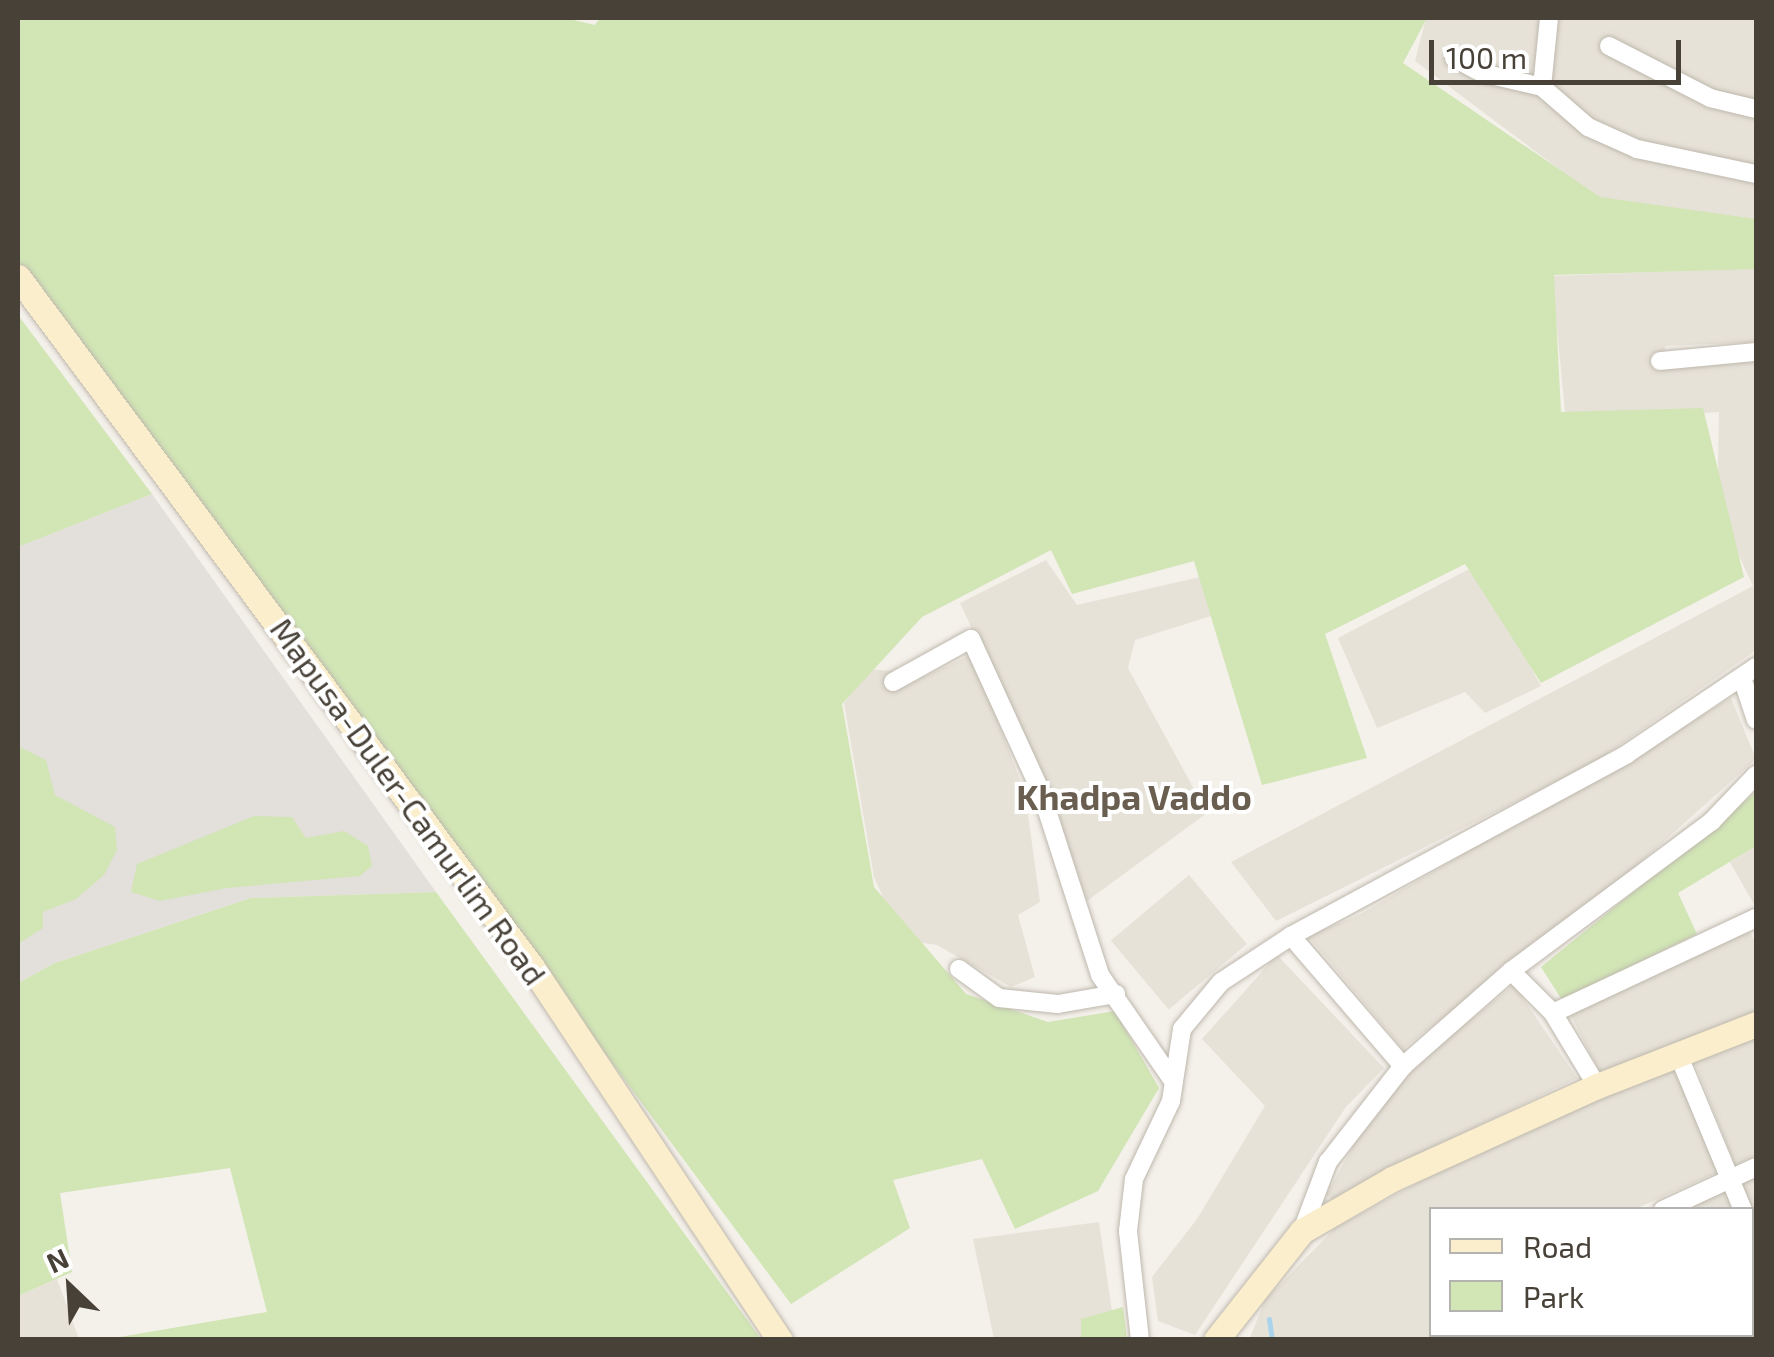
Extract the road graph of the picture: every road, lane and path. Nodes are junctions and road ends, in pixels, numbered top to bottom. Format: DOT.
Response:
graph roads {
  1 [pos="1549,18"];
  2 [pos="1608,46"];
  3 [pos="1454,58"];
  4 [pos="1542,87"];
  5 [pos="1756,109"];
  6 [pos="1756,174"];
  7 [pos="18,277"];
  8 [pos="1756,352"];
  9 [pos="1660,361"];
  10 [pos="1749,672"];
  11 [pos="893,682"];
  12 [pos="1756,720"];
  13 [pos="1756,775"];
  14 [pos="1756,918"];
  15 [pos="1290,936"];
  16 [pos="959,969"];
  17 [pos="1512,972"];
  18 [pos="1116,994"];
  19 [pos="1554,1014"];
  20 [pos="1756,1024"];
  21 [pos="1678,1054"];
  22 [pos="1402,1066"];
  23 [pos="1171,1078"];
  24 [pos="1597,1086"];
  25 [pos="1756,1167"];
  26 [pos="1731,1178"];
  27 [pos="1669,1207"];
  28 [pos="1742,1207"];
  29 [pos="1302,1231"];
  30 [pos="780,1340"];
  31 [pos="1140,1340"];
  32 [pos="1216,1340"];
  1 -- 4 [label="street"];
  2 -- 5 [label="street"];
  3 -- 4 [label="street"];
  4 -- 6 [label="street"];
  7 -- 30 [label="street, Mapusa-Duler-Camurlim Road"];
  8 -- 9 [label="street"];
  10 -- 12 [label="street"];
  10 -- 15 [label="street"];
  11 -- 18 [label="street"];
  13 -- 17 [label="street"];
  14 -- 19 [label="street"];
  15 -- 22 [label="street"];
  15 -- 23 [label="street"];
  16 -- 18 [label="street"];
  17 -- 19 [label="street"];
  17 -- 22 [label="street"];
  18 -- 23 [label="street"];
  19 -- 24 [label="street"];
  20 -- 21 [label="street"];
  21 -- 24 [label="street"];
  21 -- 26 [label="street"];
  22 -- 29 [label="street"];
  23 -- 31 [label="street"];
  24 -- 29 [label="street"];
  25 -- 26 [label="street"];
  26 -- 27 [label="street"];
  26 -- 28 [label="street"];
  29 -- 32 [label="street"];
}
